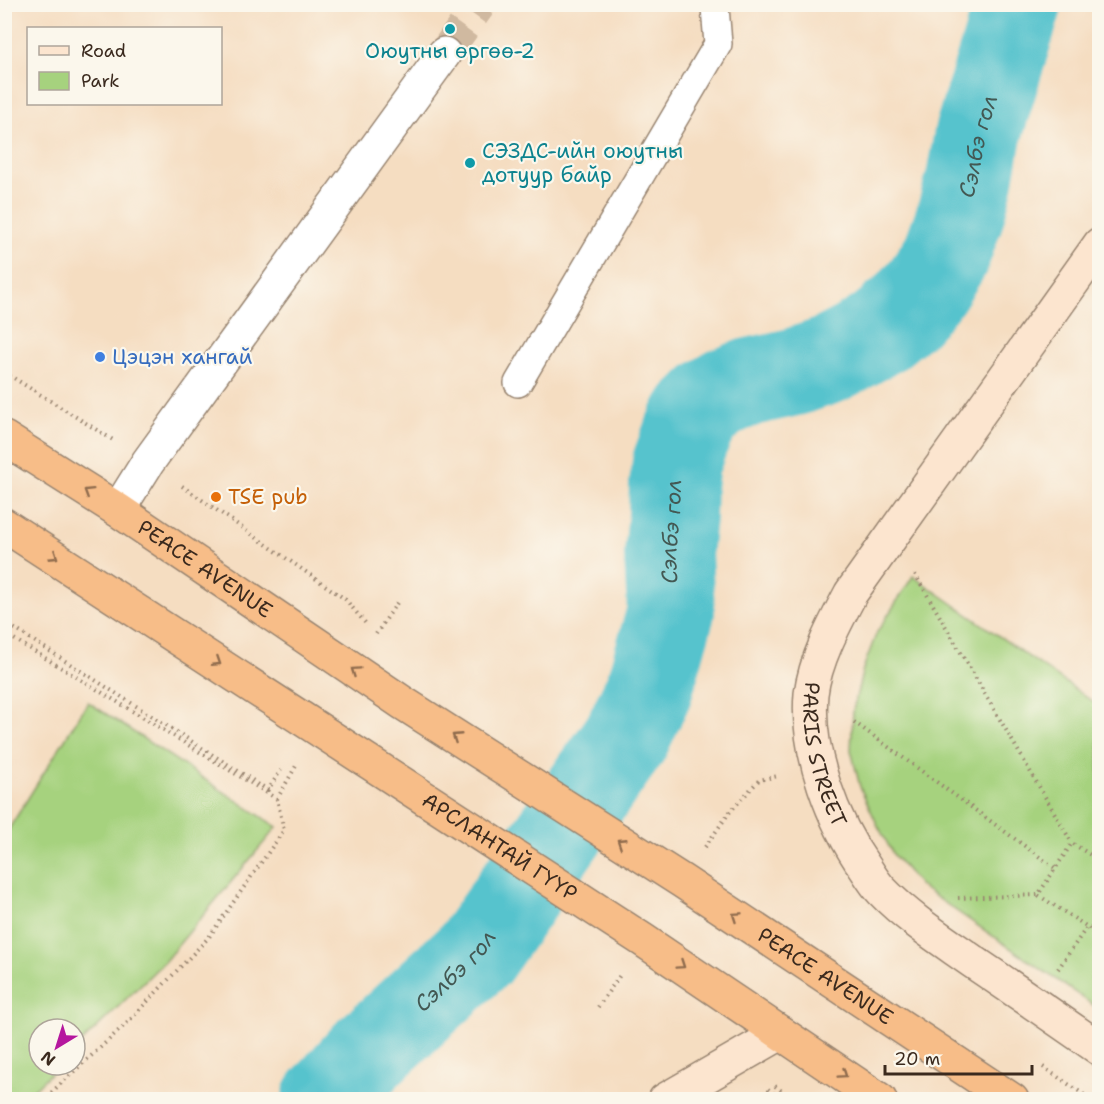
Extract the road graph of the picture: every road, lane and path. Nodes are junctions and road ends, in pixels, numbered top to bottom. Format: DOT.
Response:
graph roads {
  1 [pos="713,4"];
  2 [pos="444,54"];
  3 [pos="1100,244"];
  4 [pos="4,372"];
  5 [pos="518,383"];
  6 [pos="4,438"];
  7 [pos="148,462"];
  8 [pos="118,510"];
  9 [pos="4,525"];
  10 [pos="915,573"];
  11 [pos="399,600"];
  12 [pos="4,621"];
  13 [pos="368,625"];
  14 [pos="4,633"];
  15 [pos="382,639"];
  16 [pos="854,722"];
  17 [pos="298,763"];
  18 [pos="819,767"];
  19 [pos="281,770"];
  20 [pos="277,800"];
  21 [pos="1072,843"];
  22 [pos="703,850"];
  23 [pos="1100,861"];
  24 [pos="1055,868"];
  25 [pos="1038,895"];
  26 [pos="948,898"];
  27 [pos="1087,927"];
  28 [pos="1100,935"];
  29 [pos="621,973"];
  30 [pos="1056,973"];
  31 [pos="598,1007"];
  32 [pos="781,1033"];
  33 [pos="1100,1049"];
  34 [pos="43,1100"];
  35 [pos="665,1100"];
  36 [pos="880,1100"];
  37 [pos="1012,1100"];
  1 -- 5 [label="lane"];
  2 -- 7 [label="street"];
  3 -- 18 [label="street, PARIS STREET"];
  4 -- 7 [label="path"];
  8 -- 6 [label="highway, PEACE AVENUE, one-way"];
  7 -- 8 [label="street"];
  7 -- 13 [label="path"];
  37 -- 8 [label="highway, PEACE AVENUE, one-way"];
  9 -- 32 [label="highway, АРСЛАНТАЙ ГҮҮР, one-way"];
  10 -- 21 [label="path"];
  11 -- 15 [label="path"];
  12 -- 19 [label="path"];
  14 -- 20 [label="path"];
  16 -- 24 [label="path"];
  17 -- 20 [label="path"];
  18 -- 22 [label="path"];
  18 -- 33 [label="street, PARIS STREET"];
  20 -- 34 [label="path"];
  21 -- 23 [label="path"];
  21 -- 24 [label="path"];
  24 -- 25 [label="path"];
  25 -- 26 [label="path"];
  25 -- 27 [label="path"];
  27 -- 28 [label="path"];
  27 -- 30 [label="path"];
  29 -- 31 [label="path"];
  32 -- 35 [label="street"];
  32 -- 36 [label="highway, one-way"];
}
